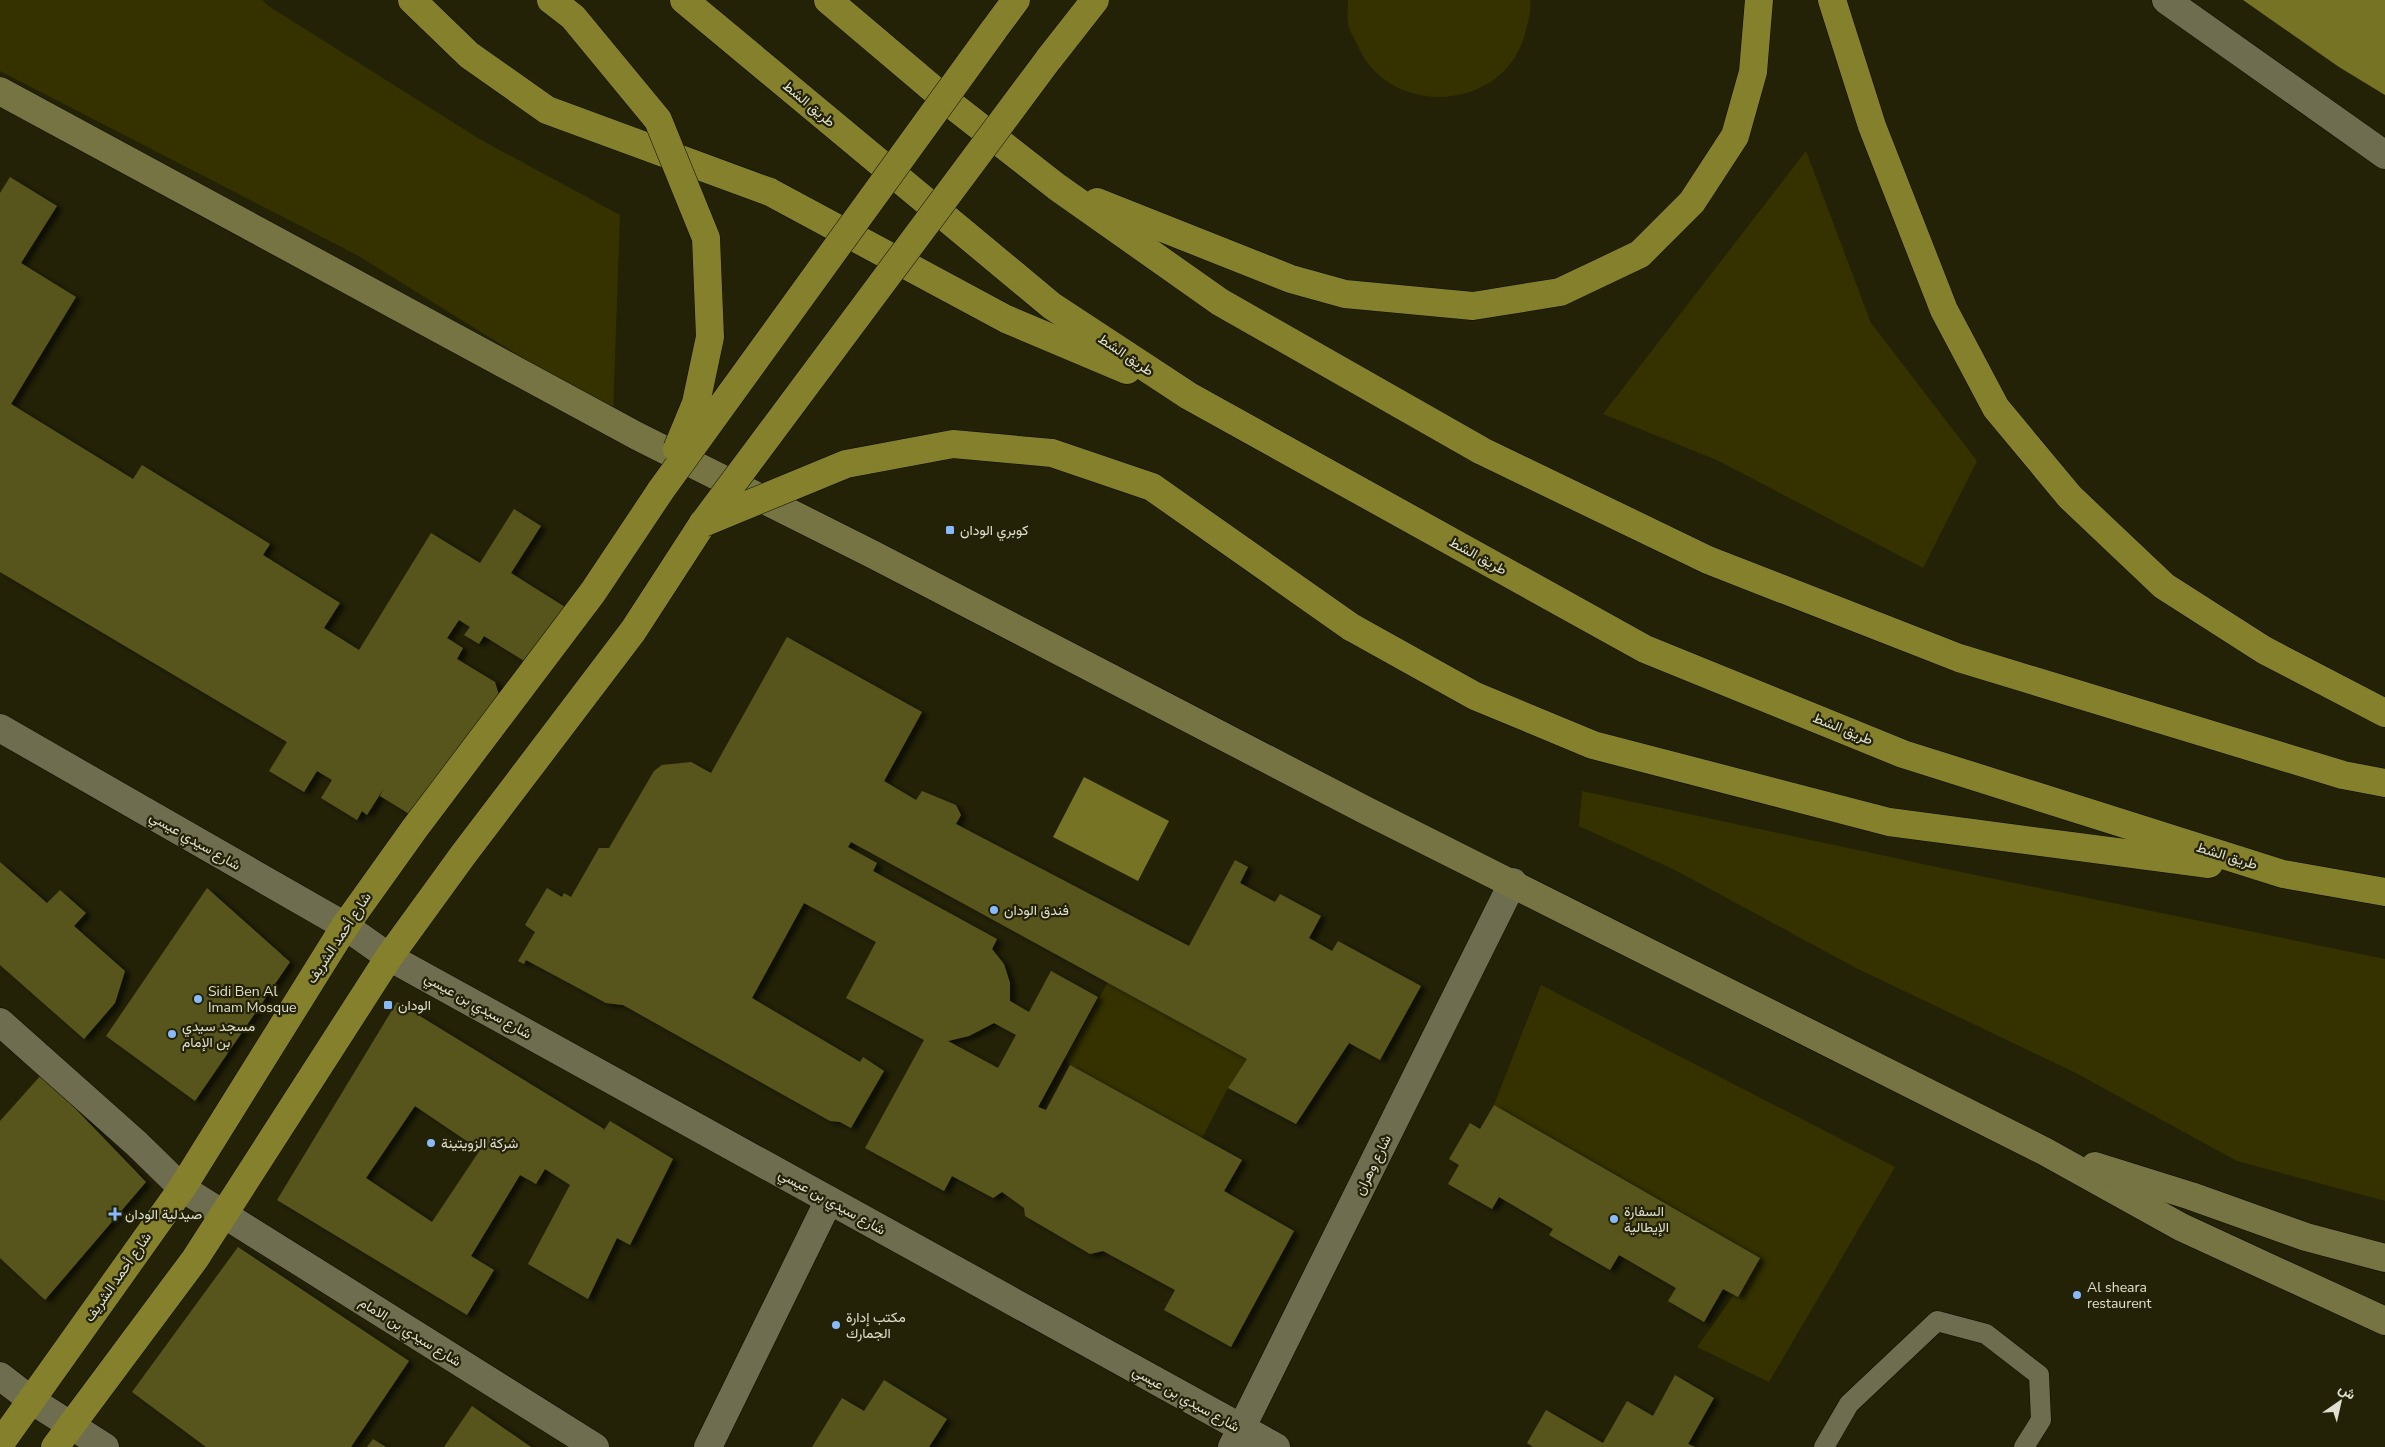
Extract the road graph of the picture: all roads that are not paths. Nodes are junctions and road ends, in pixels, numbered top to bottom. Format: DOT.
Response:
graph roads {
  1 [pos="412,0"];
  2 [pos="551,0"];
  3 [pos="684,0"];
  4 [pos="828,0"];
  5 [pos="1016,0"];
  6 [pos="1095,0"];
  7 [pos="1759,0"];
  8 [pos="1832,0"];
  9 [pos="2166,0"];
  10 [pos="0,91"];
  11 [pos="2385,155"];
  12 [pos="1057,186"];
  13 [pos="1189,396"];
  14 [pos="661,490"];
  15 [pos="703,523"];
  16 [pos="2385,713"];
  17 [pos="0,728"];
  18 [pos="2385,783"];
  19 [pos="2283,874"];
  20 [pos="1513,882"];
  21 [pos="2385,892"];
  22 [pos="345,926"];
  23 [pos="389,957"];
  24 [pos="0,1022"];
  25 [pos="2044,1151"];
  26 [pos="182,1188"];
  27 [pos="828,1200"];
  28 [pos="224,1216"];
  29 [pos="2385,1258"];
  30 [pos="2380,1322"];
  31 [pos="0,1376"];
  32 [pos="31,1400"];
  33 [pos="72,1424"];
  34 [pos="1237,1438"];
  35 [pos="0,1444"];
  36 [pos="55,1447"];
  37 [pos="105,1447"];
  38 [pos="594,1447"];
  39 [pos="708,1447"];
  40 [pos="1276,1447"];
  41 [pos="1824,1447"];
  42 [pos="2024,1447"];
  1 -- 13 [label="highway"];
  2 -- 14 [label="highway, bridge"];
  3 -- 13 [label="highway, طريق الشط"];
  4 -- 12 [label="highway"];
  5 -- 14 [label="highway, bridge"];
  6 -- 15 [label="highway, bridge"];
  7 -- 12 [label="highway"];
  8 -- 16 [label="highway"];
  9 -- 11 [label="street"];
  10 -- 20 [label="main road"];
  12 -- 18 [label="highway"];
  13 -- 19 [label="highway, طريق الشط"];
  14 -- 22 [label="highway, شارع أحمد الشريف"];
  15 -- 19 [label="highway, bridge"];
  15 -- 23 [label="highway"];
  17 -- 22 [label="street, شارع سيدي عيسي"];
  19 -- 21 [label="highway, طريق الشط"];
  20 -- 25 [label="main road"];
  20 -- 34 [label="street, شارع وهران"];
  22 -- 23 [label="street, شارع سيدي عيسي"];
  22 -- 26 [label="highway, شارع أحمد الشريف"];
  23 -- 27 [label="street, شارع سيدي بن عيسي"];
  23 -- 28 [label="highway"];
  24 -- 26 [label="street, شارع سيدي بن الامام"];
  25 -- 29 [label="main road"];
  25 -- 30 [label="main road"];
  26 -- 28 [label="street, شارع سيدي بن الامام"];
  26 -- 32 [label="highway, شارع أحمد الشريف"];
  27 -- 34 [label="street, شارع سيدي بن عيسي"];
  27 -- 39 [label="street"];
  28 -- 33 [label="highway"];
  28 -- 38 [label="street, شارع سيدي بن الامام"];
  31 -- 32 [label="street"];
  32 -- 33 [label="street"];
  32 -- 35 [label="highway, شارع أحمد الشريف"];
  33 -- 36 [label="highway"];
  33 -- 37 [label="street"];
  34 -- 40 [label="street, شارع سيدي بن عيسي"];
  41 -- 42 [label="lane"];
}
